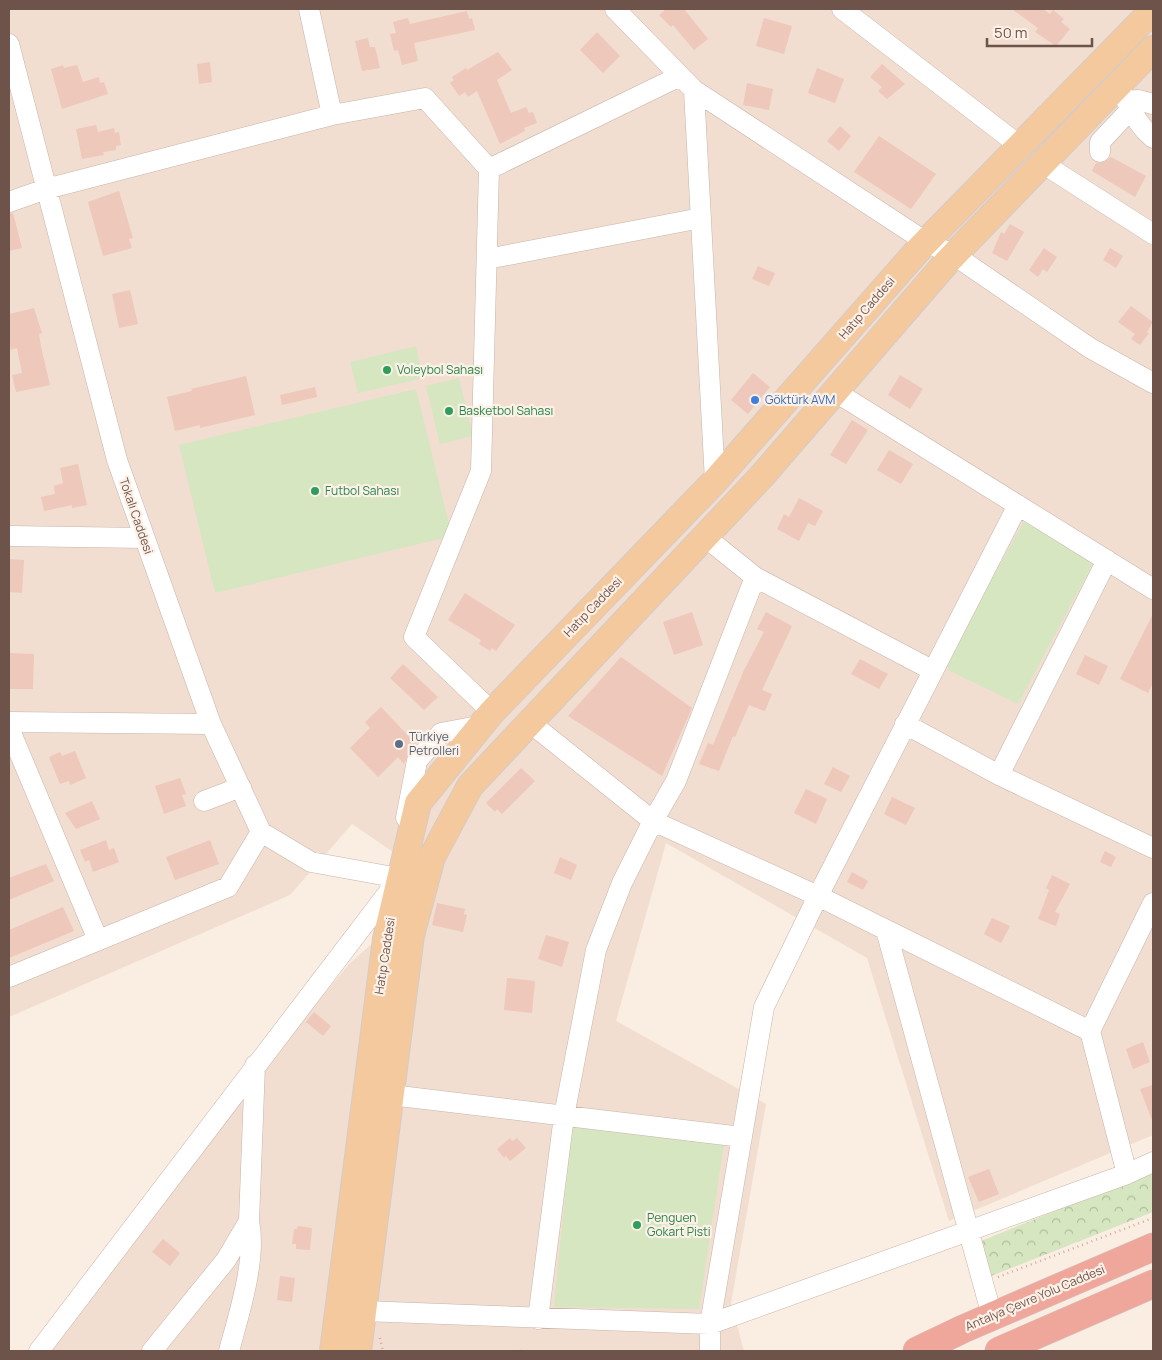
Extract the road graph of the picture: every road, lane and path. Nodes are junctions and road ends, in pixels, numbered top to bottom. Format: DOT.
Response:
graph roads {
  1 [pos="309,9"];
  2 [pos="615,9"];
  3 [pos="842,9"];
  4 [pos="1153,10"];
  5 [pos="9,44"];
  6 [pos="1153,49"];
  7 [pos="687,83"];
  8 [pos="16,99"];
  9 [pos="1125,99"];
  10 [pos="1153,104"];
  11 [pos="332,114"];
  12 [pos="1153,138"];
  13 [pos="1020,146"];
  14 [pos="1100,152"];
  15 [pos="1042,163"];
  16 [pos="489,170"];
  17 [pos="46,189"];
  18 [pos="9,202"];
  19 [pos="701,218"];
  20 [pos="1153,234"];
  21 [pos="926,242"];
  22 [pos="954,255"];
  23 [pos="487,259"];
  24 [pos="1153,383"];
  25 [pos="834,391"];
  26 [pos="715,481"];
  27 [pos="1018,505"];
  28 [pos="9,536"];
  29 [pos="704,536"];
  30 [pos="144,538"];
  31 [pos="1107,560"];
  32 [pos="755,577"];
  33 [pos="1153,589"];
  34 [pos="932,670"];
  35 [pos="485,719"];
  36 [pos="528,721"];
  37 [pos="9,722"];
  38 [pos="211,724"];
  39 [pos="905,724"];
  40 [pos="9,728"];
  41 [pos="999,775"];
  42 [pos="241,787"];
  43 [pos="204,801"];
  44 [pos="653,820"];
  45 [pos="260,832"];
  46 [pos="1153,848"];
  47 [pos="411,881"];
  48 [pos="818,896"];
  49 [pos="1153,903"];
  50 [pos="886,930"];
  51 [pos="98,940"];
  52 [pos="9,977"];
  53 [pos="1090,1031"];
  54 [pos="255,1065"];
  55 [pos="391,1095"];
  56 [pos="564,1116"];
  57 [pos="742,1137"];
  58 [pos="1153,1162"];
  59 [pos="1127,1174"];
  60 [pos="1153,1218"];
  61 [pos="249,1221"];
  62 [pos="969,1232"];
  63 [pos="1153,1247"];
  64 [pos="983,1283"];
  65 [pos="1153,1284"];
  66 [pos="363,1311"];
  67 [pos="992,1316"];
  68 [pos="538,1319"];
  69 [pos="710,1324"];
  70 [pos="963,1329"];
  71 [pos="39,1351"];
  72 [pos="152,1351"];
  73 [pos="229,1351"];
  74 [pos="333,1351"];
  75 [pos="358,1351"];
  76 [pos="710,1351"];
  77 [pos="898,1351"];
  78 [pos="917,1351"];
  79 [pos="999,1351"];
  1 -- 11 [label="street"];
  2 -- 7 [label="street"];
  3 -- 13 [label="street"];
  4 -- 13 [label="main road, Hatıp Caddesi"];
  5 -- 8 [label="street, Tokalı Caddesi"];
  6 -- 9 [label="main road, Hatıp Caddesi"];
  7 -- 16 [label="street"];
  7 -- 19 [label="street"];
  7 -- 21 [label="street"];
  8 -- 17 [label="street, Tokalı Caddesi"];
  9 -- 10 [label="street"];
  9 -- 12 [label="street"];
  9 -- 14 [label="street"];
  9 -- 15 [label="main road, Hatıp Caddesi"];
  11 -- 16 [label="street"];
  11 -- 17 [label="street"];
  13 -- 21 [label="main road, Hatıp Caddesi"];
  15 -- 20 [label="street"];
  15 -- 22 [label="main road, Hatıp Caddesi"];
  16 -- 23 [label="street"];
  17 -- 18 [label="street"];
  17 -- 30 [label="street, Tokalı Caddesi"];
  19 -- 23 [label="street"];
  19 -- 26 [label="street"];
  21 -- 22 [label="street"];
  21 -- 26 [label="main road, Hatıp Caddesi"];
  22 -- 24 [label="street"];
  22 -- 25 [label="main road, Hatıp Caddesi"];
  23 -- 35 [label="street"];
  25 -- 27 [label="street"];
  25 -- 29 [label="main road, Hatıp Caddesi"];
  26 -- 35 [label="main road, Hatıp Caddesi"];
  27 -- 31 [label="street"];
  27 -- 34 [label="street"];
  28 -- 30 [label="street"];
  29 -- 32 [label="street"];
  29 -- 36 [label="main road, Hatıp Caddesi"];
  30 -- 38 [label="street, Tokalı Caddesi"];
  31 -- 33 [label="street"];
  31 -- 41 [label="street"];
  32 -- 34 [label="street"];
  32 -- 44 [label="street"];
  34 -- 39 [label="street"];
  35 -- 47 [label="main road, Hatıp Caddesi"];
  36 -- 44 [label="street"];
  36 -- 47 [label="main road, Hatıp Caddesi"];
  37 -- 38 [label="street"];
  38 -- 42 [label="street, Tokalı Caddesi"];
  39 -- 41 [label="street"];
  39 -- 48 [label="street"];
  40 -- 51 [label="street"];
  41 -- 46 [label="street"];
  42 -- 43 [label="street"];
  42 -- 45 [label="street, Tokalı Caddesi"];
  44 -- 48 [label="street"];
  44 -- 56 [label="street"];
  45 -- 47 [label="street"];
  45 -- 51 [label="street"];
  47 -- 54 [label="street"];
  47 -- 55 [label="main road, Hatıp Caddesi"];
  47 -- 74 [label="main road, Hatıp Caddesi"];
  48 -- 50 [label="street"];
  48 -- 57 [label="street"];
  49 -- 53 [label="street"];
  50 -- 53 [label="street"];
  50 -- 62 [label="street"];
  51 -- 52 [label="street"];
  53 -- 59 [label="street"];
  54 -- 61 [label="street"];
  54 -- 71 [label="street"];
  55 -- 56 [label="street"];
  55 -- 66 [label="main road, Hatıp Caddesi"];
  56 -- 57 [label="street"];
  56 -- 68 [label="street"];
  57 -- 69 [label="street"];
  58 -- 59 [label="street"];
  59 -- 62 [label="street"];
  60 -- 64 [label="path"];
  61 -- 72 [label="street"];
  61 -- 73 [label="street"];
  62 -- 64 [label="street"];
  62 -- 69 [label="street"];
  63 -- 67 [label="highway, Antalya Çevre Yolu Caddesi"];
  64 -- 67 [label="street"];
  65 -- 79 [label="highway"];
  66 -- 68 [label="street"];
  66 -- 75 [label="main road, Hatıp Caddesi"];
  67 -- 70 [label="highway, Antalya Çevre Yolu Caddesi"];
  68 -- 69 [label="street"];
  69 -- 76 [label="street"];
  70 -- 77 [label="highway"];
  70 -- 78 [label="highway, Antalya Çevre Yolu Caddesi"];
}
